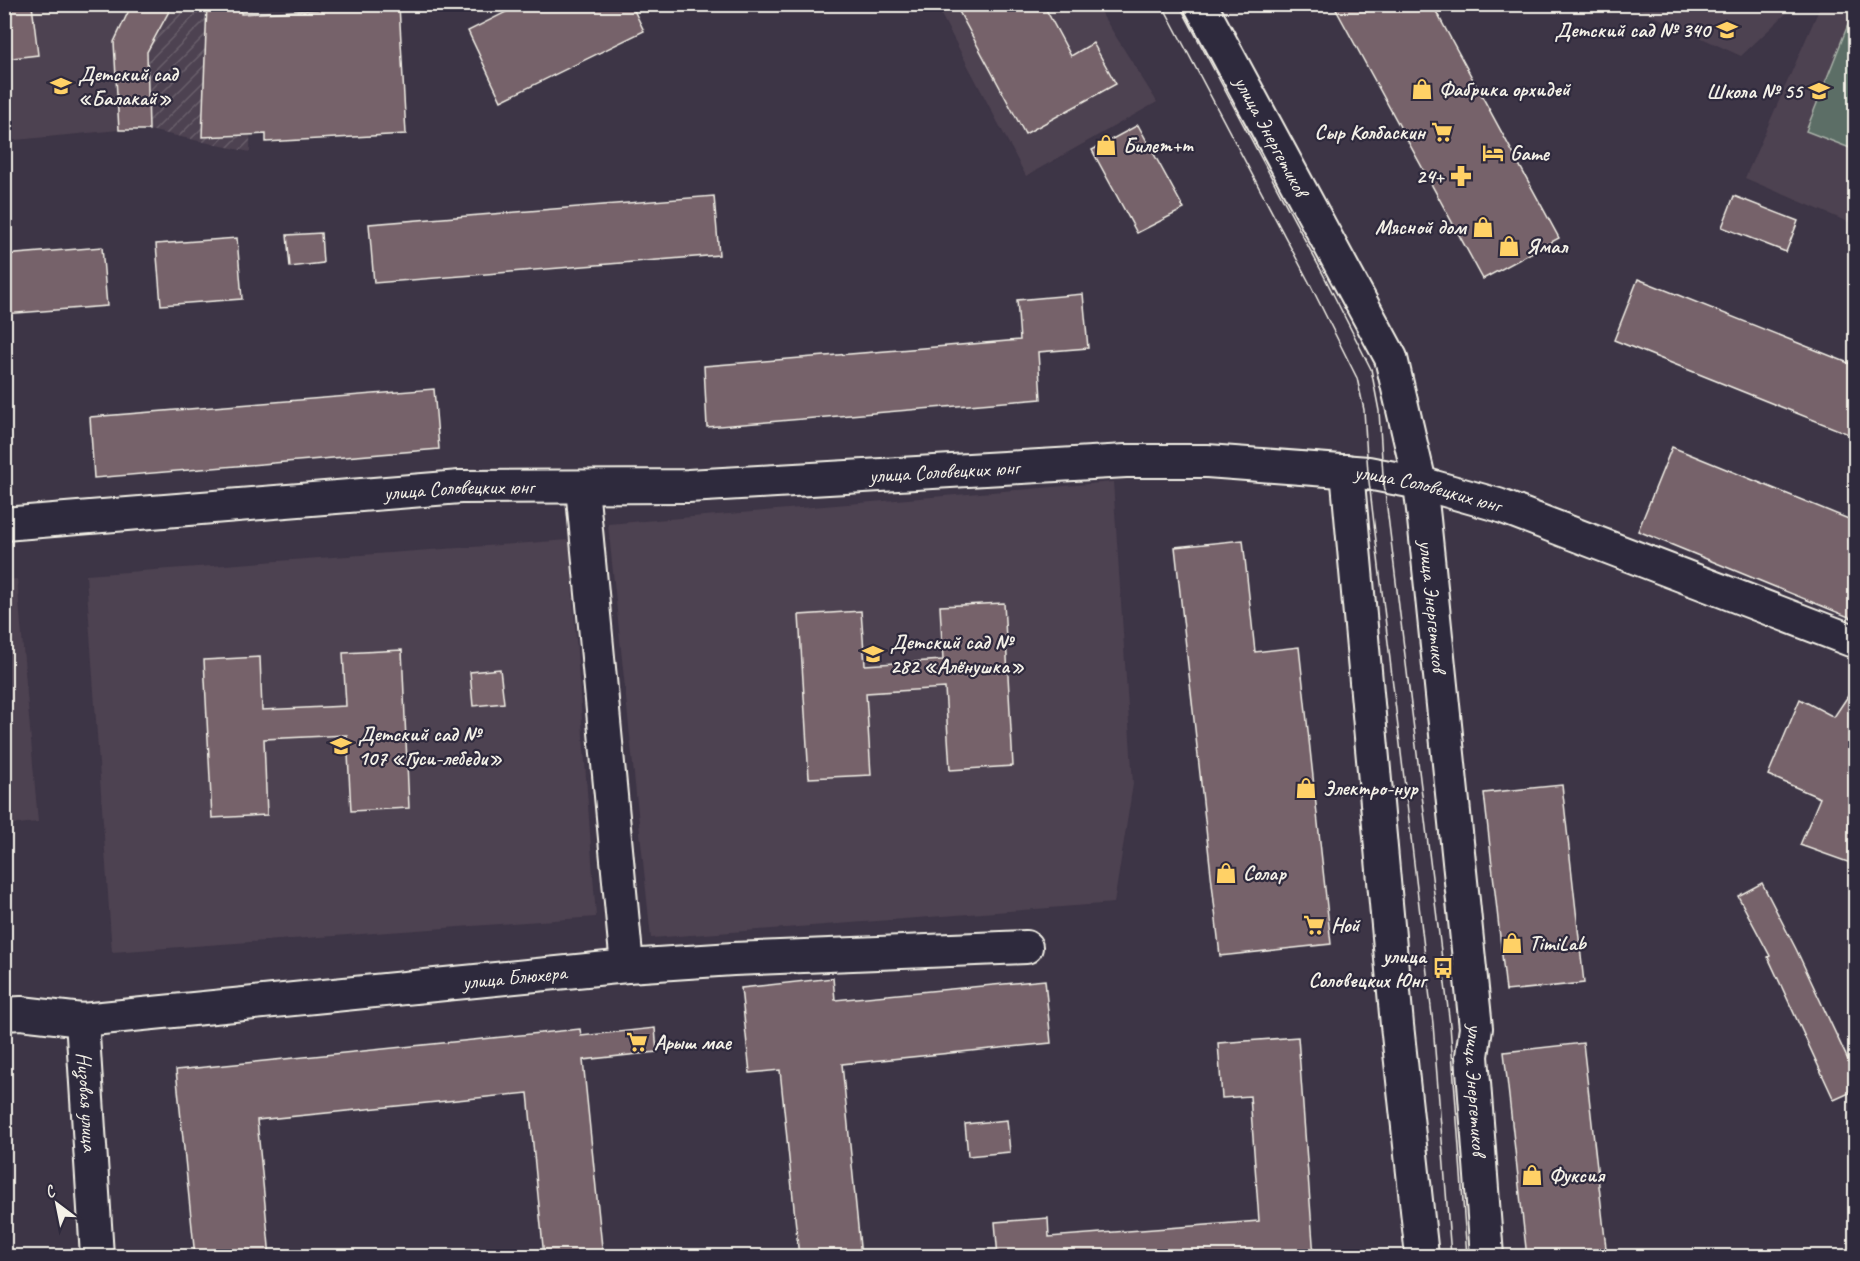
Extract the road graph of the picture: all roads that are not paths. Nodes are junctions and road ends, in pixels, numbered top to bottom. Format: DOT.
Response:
graph roads {
  1 [pos="1200,4"];
  2 [pos="1347,471"];
  3 [pos="1420,483"];
  4 [pos="582,487"];
  5 [pos="4,524"];
  6 [pos="1856,642"];
  7 [pos="1026,947"];
  8 [pos="627,966"];
  9 [pos="4,1014"];
  10 [pos="82,1020"];
  11 [pos="98,1257"];
  12 [pos="1422,1257"];
  13 [pos="1487,1257"];
  1 -- 3 [label="street, улица Энергетиков"];
  2 -- 3 [label="street, улица Соловецких юнг"];
  2 -- 4 [label="street, улица Соловецких юнг"];
  2 -- 12 [label="street"];
  3 -- 6 [label="street, улица Соловецких юнг"];
  3 -- 13 [label="street, улица Энергетиков"];
  4 -- 5 [label="street, улица Соловецких юнг"];
  4 -- 8 [label="street"];
  7 -- 8 [label="street, улица Блюхера"];
  8 -- 10 [label="street, улица Блюхера"];
  9 -- 10 [label="street, улица Блюхера"];
  10 -- 11 [label="street, Низовая улица"];
}
